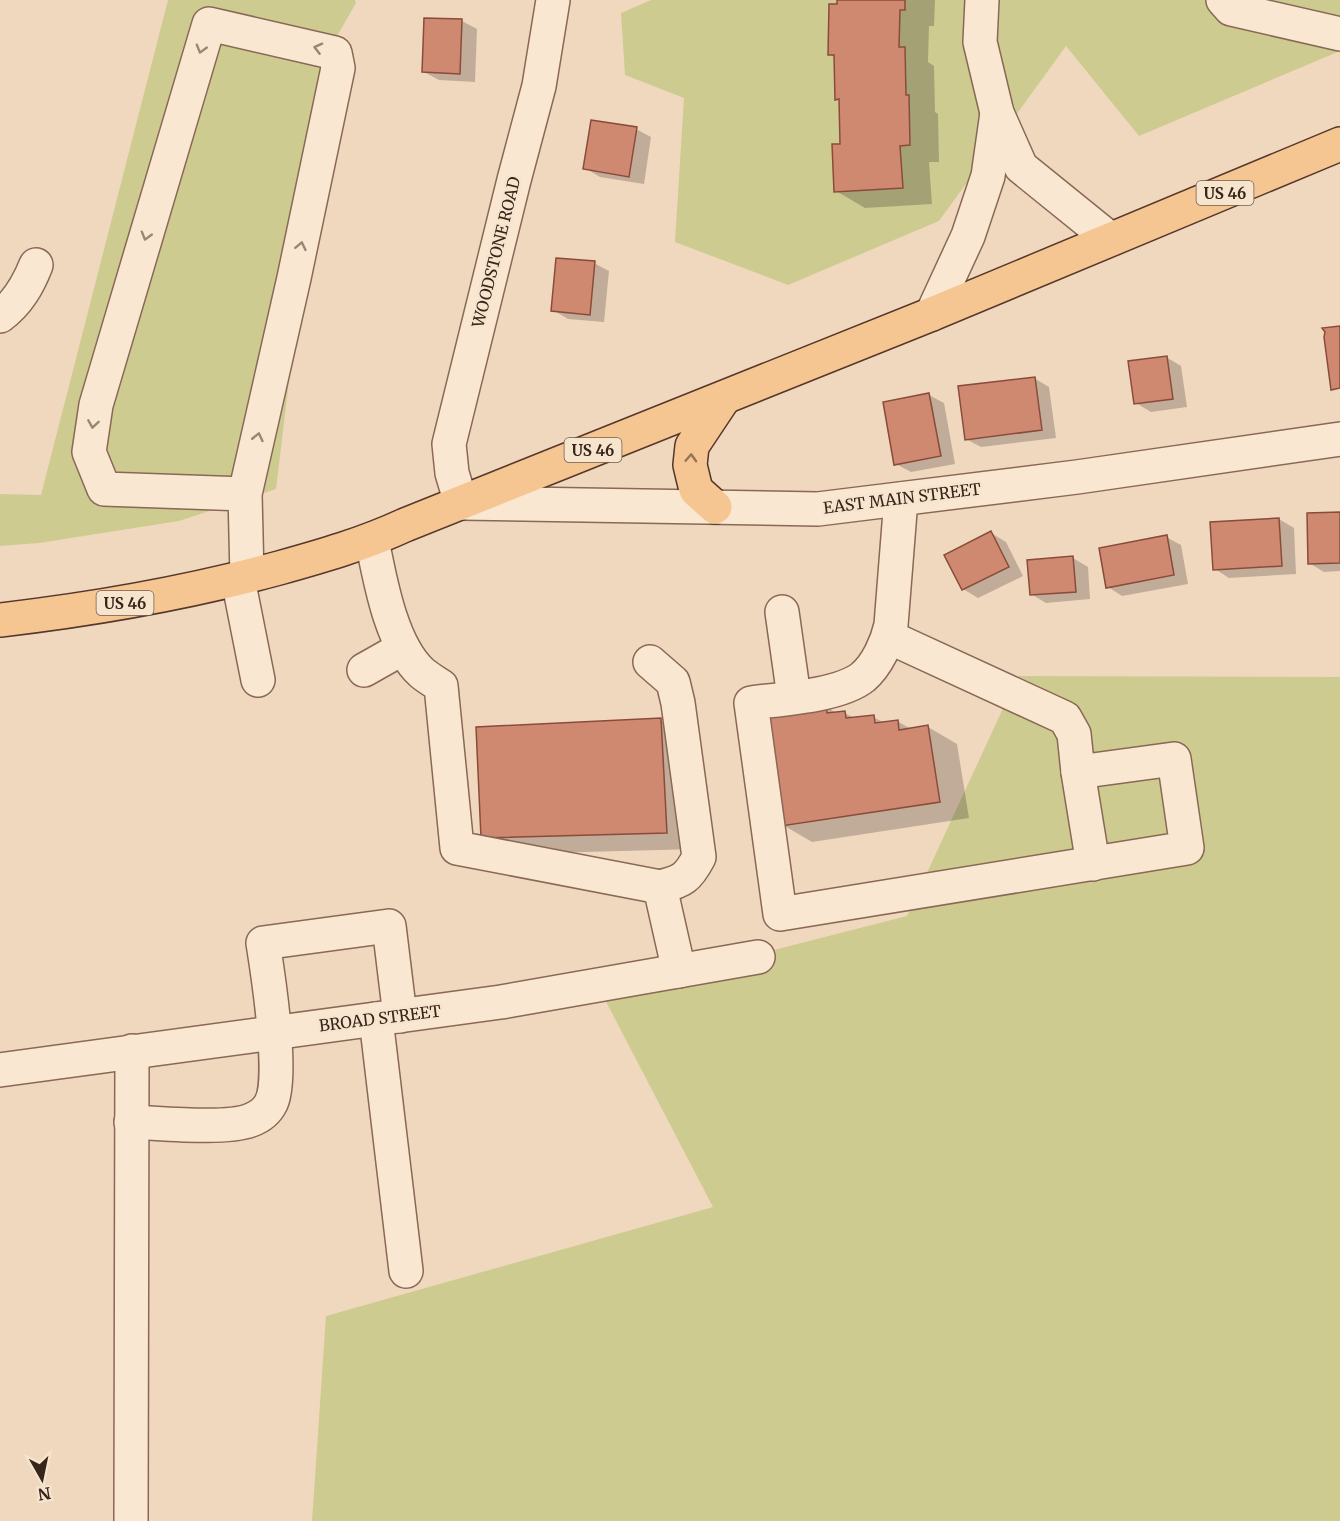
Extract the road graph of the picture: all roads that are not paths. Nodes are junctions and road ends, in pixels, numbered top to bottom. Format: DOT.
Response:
graph roads {
  1 [pos="553,0"];
  2 [pos="982,0"];
  3 [pos="1223,0"];
  4 [pos="1340,34"];
  5 [pos="997,113"];
  6 [pos="1340,144"];
  7 [pos="1110,239"];
  8 [pos="36,265"];
  9 [pos="932,314"];
  10 [pos="0,316"];
  11 [pos="724,398"];
  12 [pos="1340,439"];
  13 [pos="245,494"];
  14 [pos="901,499"];
  15 [pos="461,503"];
  16 [pos="715,507"];
  17 [pos="372,540"];
  18 [pos="242,577"];
  19 [pos="782,612"];
  20 [pos="0,620"];
  21 [pos="889,637"];
  22 [pos="403,648"];
  23 [pos="650,662"];
  24 [pos="364,670"];
  25 [pos="258,680"];
  26 [pos="794,697"];
  27 [pos="1078,772"];
  28 [pos="1093,864"];
  29 [pos="660,887"];
  30 [pos="758,957"];
  31 [pos="679,971"];
  32 [pos="388,1017"];
  33 [pos="274,1032"];
  34 [pos="132,1051"];
  35 [pos="0,1070"];
  36 [pos="131,1122"];
  37 [pos="406,1271"];
  38 [pos="131,1521"];
  1 -- 15 [label="street, WOODSTONE ROAD"];
  2 -- 5 [label="street"];
  3 -- 4 [label="street"];
  5 -- 7 [label="street"];
  5 -- 9 [label="street"];
  6 -- 7 [label="main road, US 46"];
  7 -- 9 [label="main road, US 46"];
  8 -- 10 [label="street"];
  9 -- 11 [label="main road, US 46"];
  11 -- 15 [label="main road, US 46"];
  16 -- 11 [label="main road, one-way"];
  12 -- 14 [label="street, EAST MAIN STREET"];
  13 -- 13 [label="street, one-way"];
  13 -- 18 [label="street"];
  14 -- 16 [label="street, EAST MAIN STREET"];
  14 -- 21 [label="street"];
  15 -- 16 [label="street, EAST MAIN STREET"];
  15 -- 17 [label="main road, US 46"];
  17 -- 18 [label="main road, US 46"];
  17 -- 22 [label="street"];
  18 -- 20 [label="main road, US 46"];
  18 -- 25 [label="street"];
  19 -- 26 [label="street"];
  21 -- 26 [label="street"];
  21 -- 27 [label="street"];
  22 -- 24 [label="street"];
  22 -- 29 [label="street"];
  23 -- 29 [label="street"];
  26 -- 28 [label="street"];
  27 -- 28 [label="street"];
  27 -- 28 [label="street"];
  29 -- 31 [label="street"];
  30 -- 31 [label="street, BROAD STREET"];
  31 -- 32 [label="street, BROAD STREET"];
  32 -- 33 [label="street, BROAD STREET"];
  32 -- 33 [label="street"];
  32 -- 37 [label="street"];
  33 -- 34 [label="street, BROAD STREET"];
  33 -- 36 [label="street"];
  34 -- 35 [label="street, BROAD STREET"];
  34 -- 36 [label="street"];
  36 -- 38 [label="street"];
}
